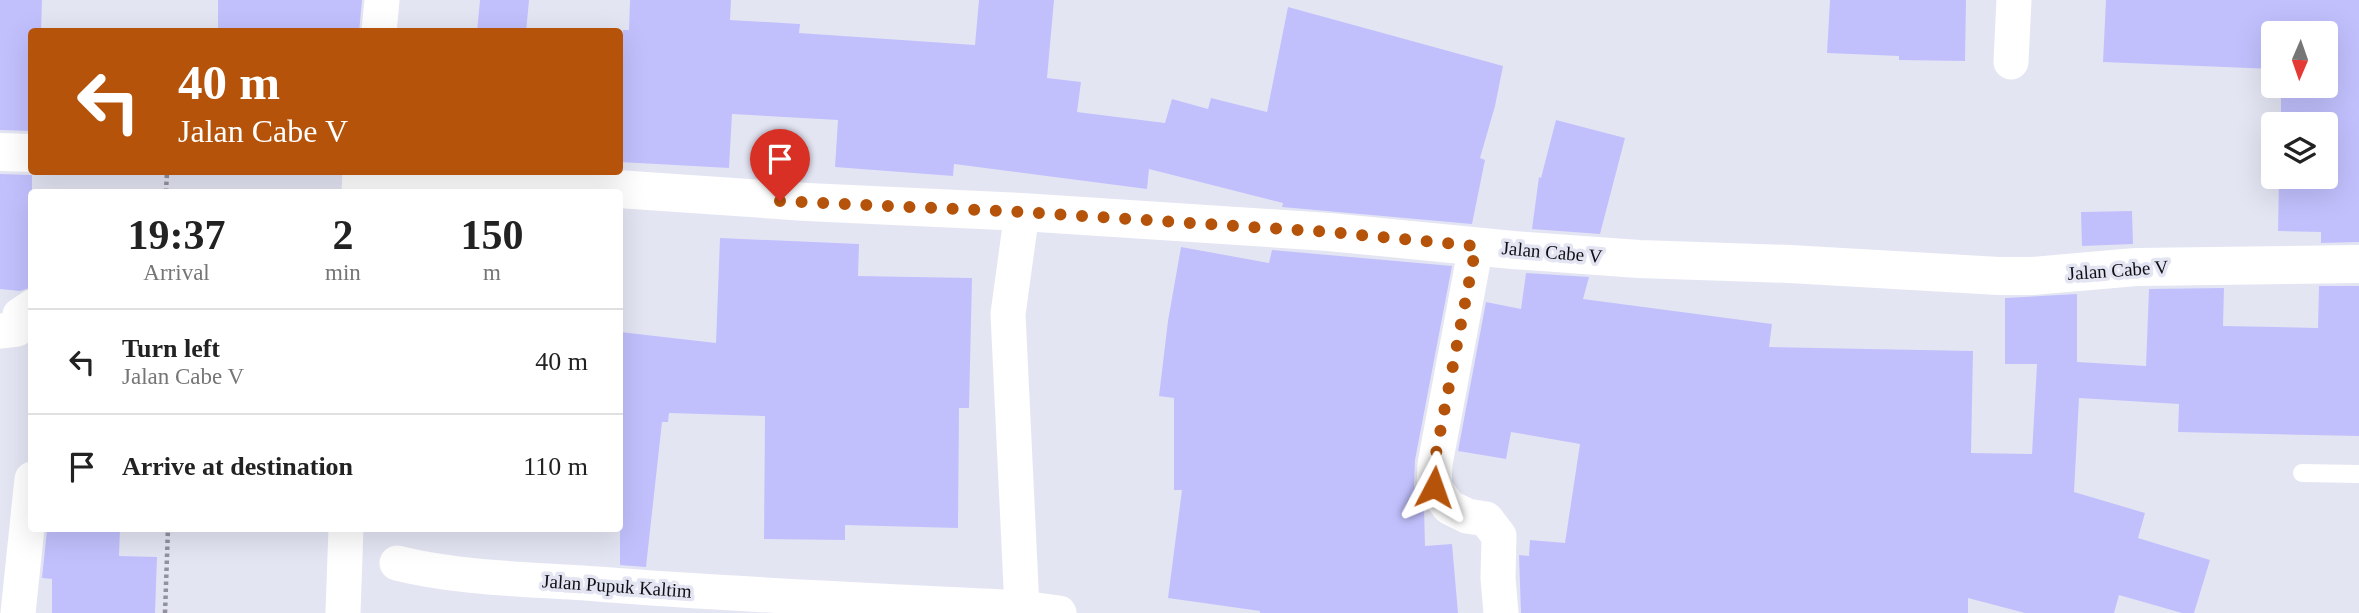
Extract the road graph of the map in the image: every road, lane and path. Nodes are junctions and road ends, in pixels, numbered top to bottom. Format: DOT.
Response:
graph roads {
  1 [pos="382,0"];
  2 [pos="2014,0"];
  3 [pos="379,28"];
  4 [pos="2011,62"];
  5 [pos="0,152"];
  6 [pos="28,153"];
  7 [pos="412,175"];
  8 [pos="617,189"];
  9 [pos="623,189"];
  10 [pos="1022,212"];
  11 [pos="1476,246"];
  12 [pos="2359,264"];
  13 [pos="28,310"];
  14 [pos="0,331"];
  15 [pos="2302,472"];
  16 [pos="2359,474"];
  17 [pos="28,517"];
  18 [pos="168,532"];
  19 [pos="346,532"];
  20 [pos="397,563"];
  21 [pos="838,606"];
  22 [pos="1022,608"];
  23 [pos="18,613"];
  24 [pos="165,613"];
  25 [pos="343,613"];
  26 [pos="1059,613"];
  27 [pos="1501,613"];
  1 -- 3 [label="street"];
  2 -- 4 [label="street"];
  5 -- 6 [label="street"];
  7 -- 8 [label="street, Jalan Cabe V"];
  9 -- 10 [label="street, Jalan Cabe V"];
  10 -- 11 [label="street, Jalan Cabe V"];
  10 -- 22 [label="street"];
  11 -- 12 [label="street, Jalan Cabe V"];
  11 -- 27 [label="street"];
  13 -- 14 [label="street"];
  15 -- 16 [label="lane"];
  17 -- 23 [label="street"];
  18 -- 24 [label="path"];
  19 -- 25 [label="street"];
  20 -- 21 [label="street, Jalan Pupuk Kaltim"];
  21 -- 22 [label="street, Jalan Pupuk Kaltim"];
  22 -- 26 [label="street, Jalan Pupuk Kaltim"];
}
